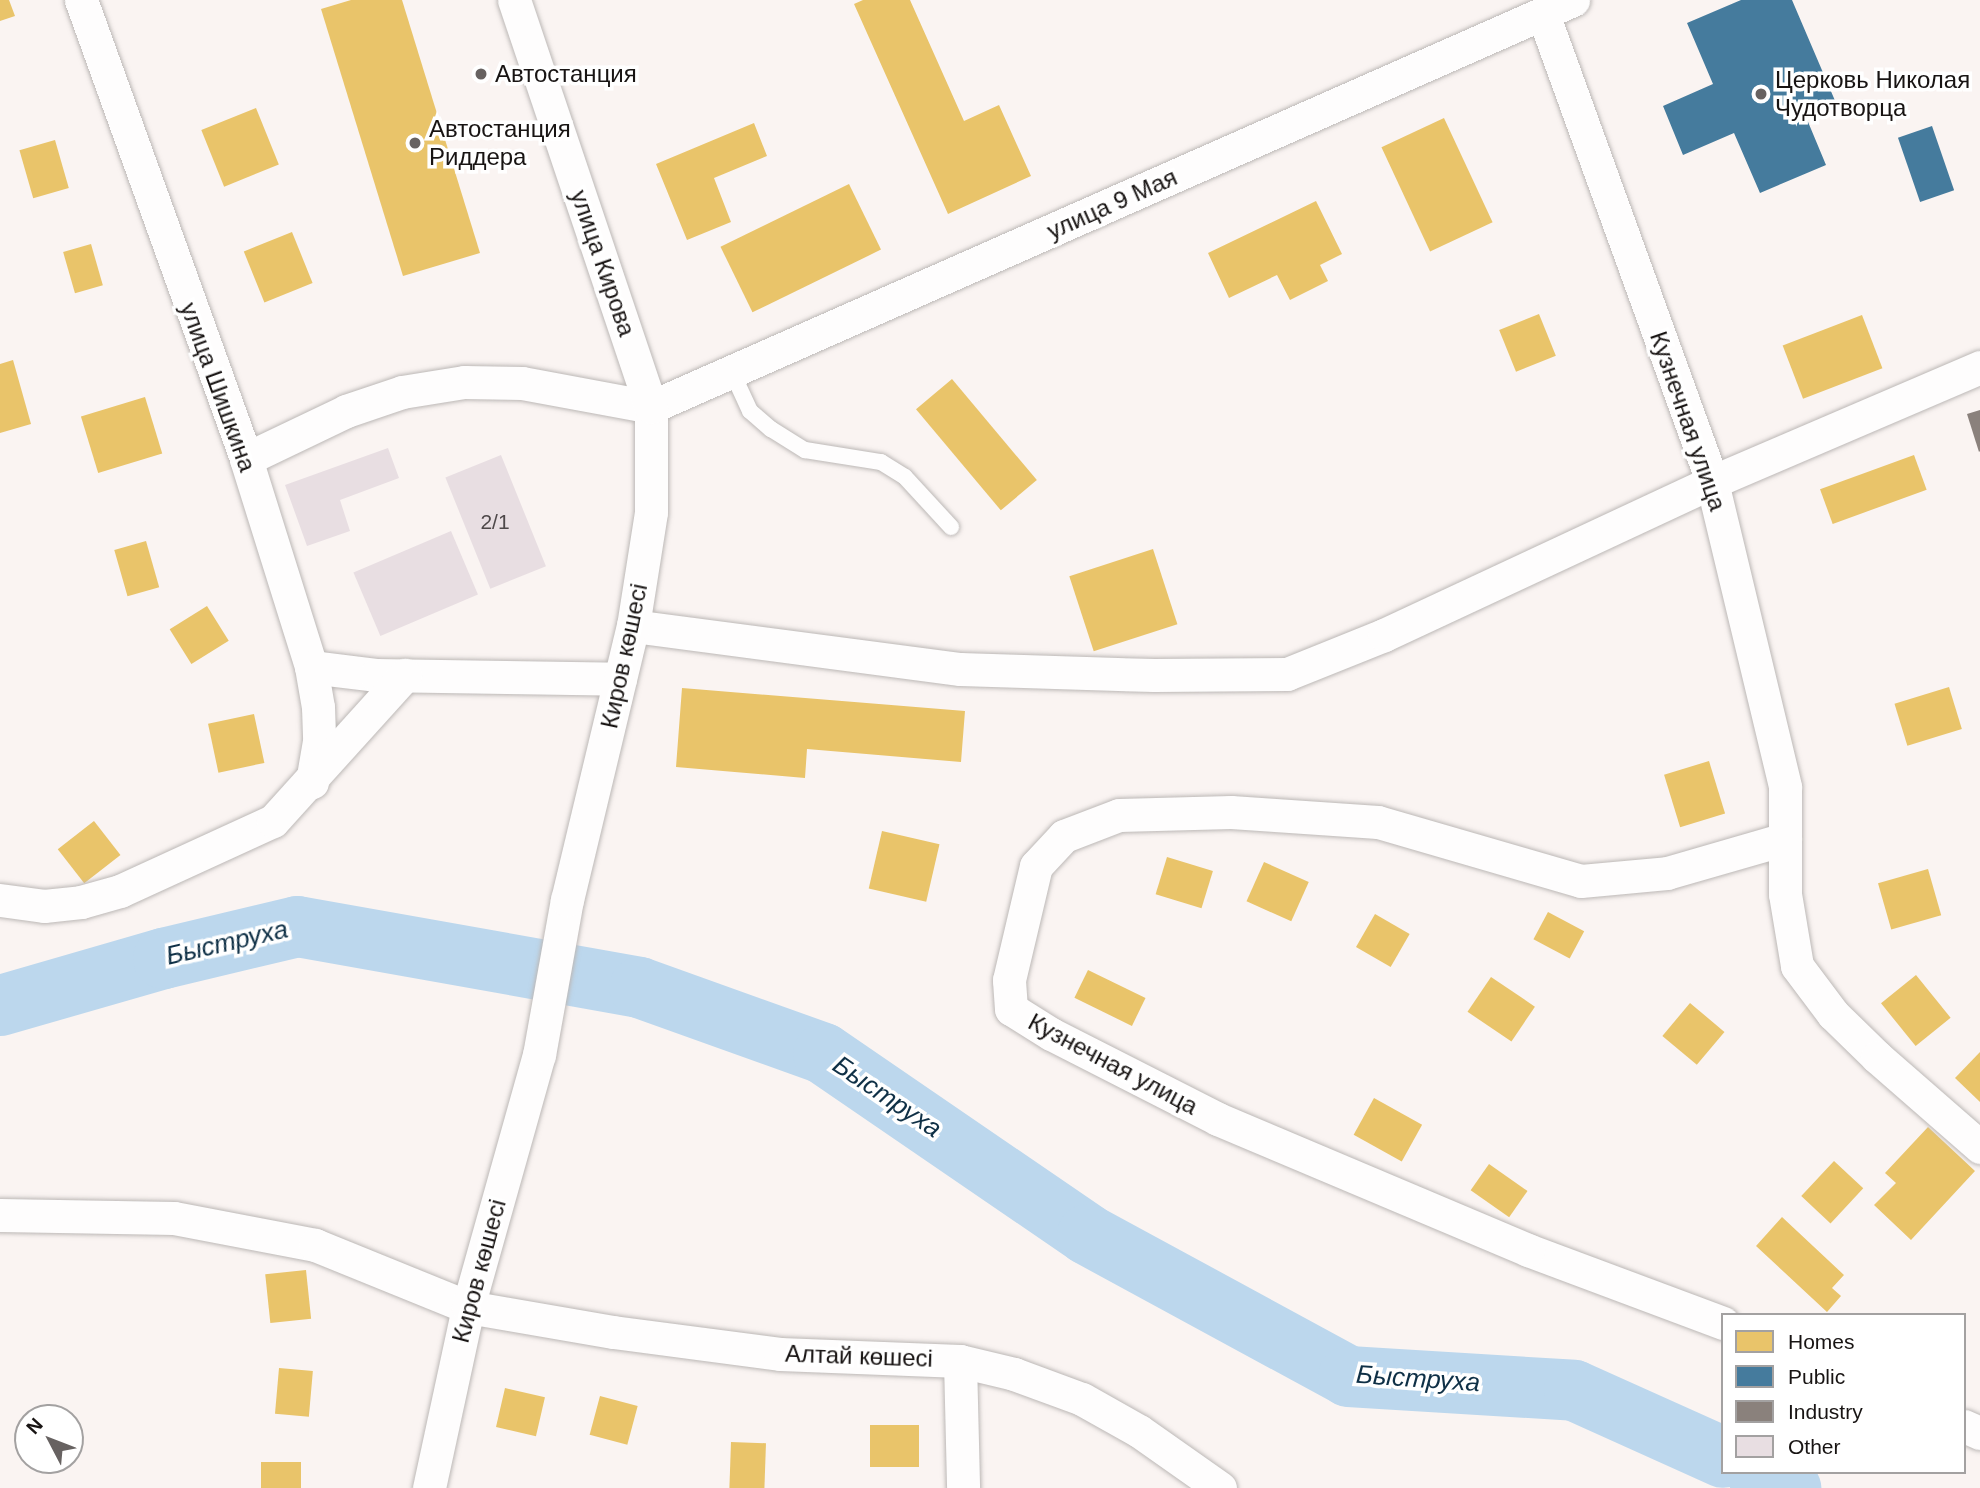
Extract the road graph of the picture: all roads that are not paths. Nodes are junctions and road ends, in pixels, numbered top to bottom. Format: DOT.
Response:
graph roads {
  1 [pos="81,0"];
  2 [pos="514,0"];
  3 [pos="1573,0"];
  4 [pos="1543,14"];
  5 [pos="1980,367"];
  6 [pos="732,372"];
  7 [pos="651,407"];
  8 [pos="246,459"];
  9 [pos="1713,482"];
  10 [pos="951,527"];
  11 [pos="633,626"];
  12 [pos="311,667"];
  13 [pos="405,675"];
  14 [pos="620,679"];
  15 [pos="312,782"];
  16 [pos="1785,839"];
  17 [pos="0,900"];
  18 [pos="1980,1147"];
  19 [pos="0,1215"];
  20 [pos="468,1307"];
  21 [pos="1721,1322"];
  22 [pos="960,1361"];
  23 [pos="429,1488"];
  24 [pos="963,1488"];
  25 [pos="1220,1488"];
  1 -- 8 [label="street, улица Шишкина"];
  2 -- 7 [label="street, улица Кирова"];
  3 -- 4 [label="street, улица 9 Мая"];
  4 -- 6 [label="street, улица 9 Мая"];
  4 -- 9 [label="street, Кузнечная улица"];
  5 -- 9 [label="street"];
  6 -- 7 [label="street, улица 9 Мая"];
  6 -- 10 [label="lane"];
  7 -- 8 [label="street"];
  7 -- 11 [label="street, Киров көшесі"];
  8 -- 12 [label="street, улица Шишкина"];
  9 -- 11 [label="street"];
  9 -- 16 [label="street, Кузнечная улица"];
  11 -- 14 [label="street, Киров көшесі"];
  12 -- 13 [label="street"];
  12 -- 15 [label="street, улица Шишкина"];
  13 -- 14 [label="street"];
  13 -- 15 [label="street"];
  14 -- 20 [label="street, Киров көшесі"];
  15 -- 17 [label="street"];
  16 -- 18 [label="street, Кузнечная улица"];
  16 -- 21 [label="street, Кузнечная улица"];
  19 -- 20 [label="street, Алтай көшесі"];
  20 -- 22 [label="street, Алтай көшесі"];
  20 -- 23 [label="street, Киров көшесі"];
  22 -- 24 [label="street"];
  22 -- 25 [label="street, Алтай көшесі"];
}
